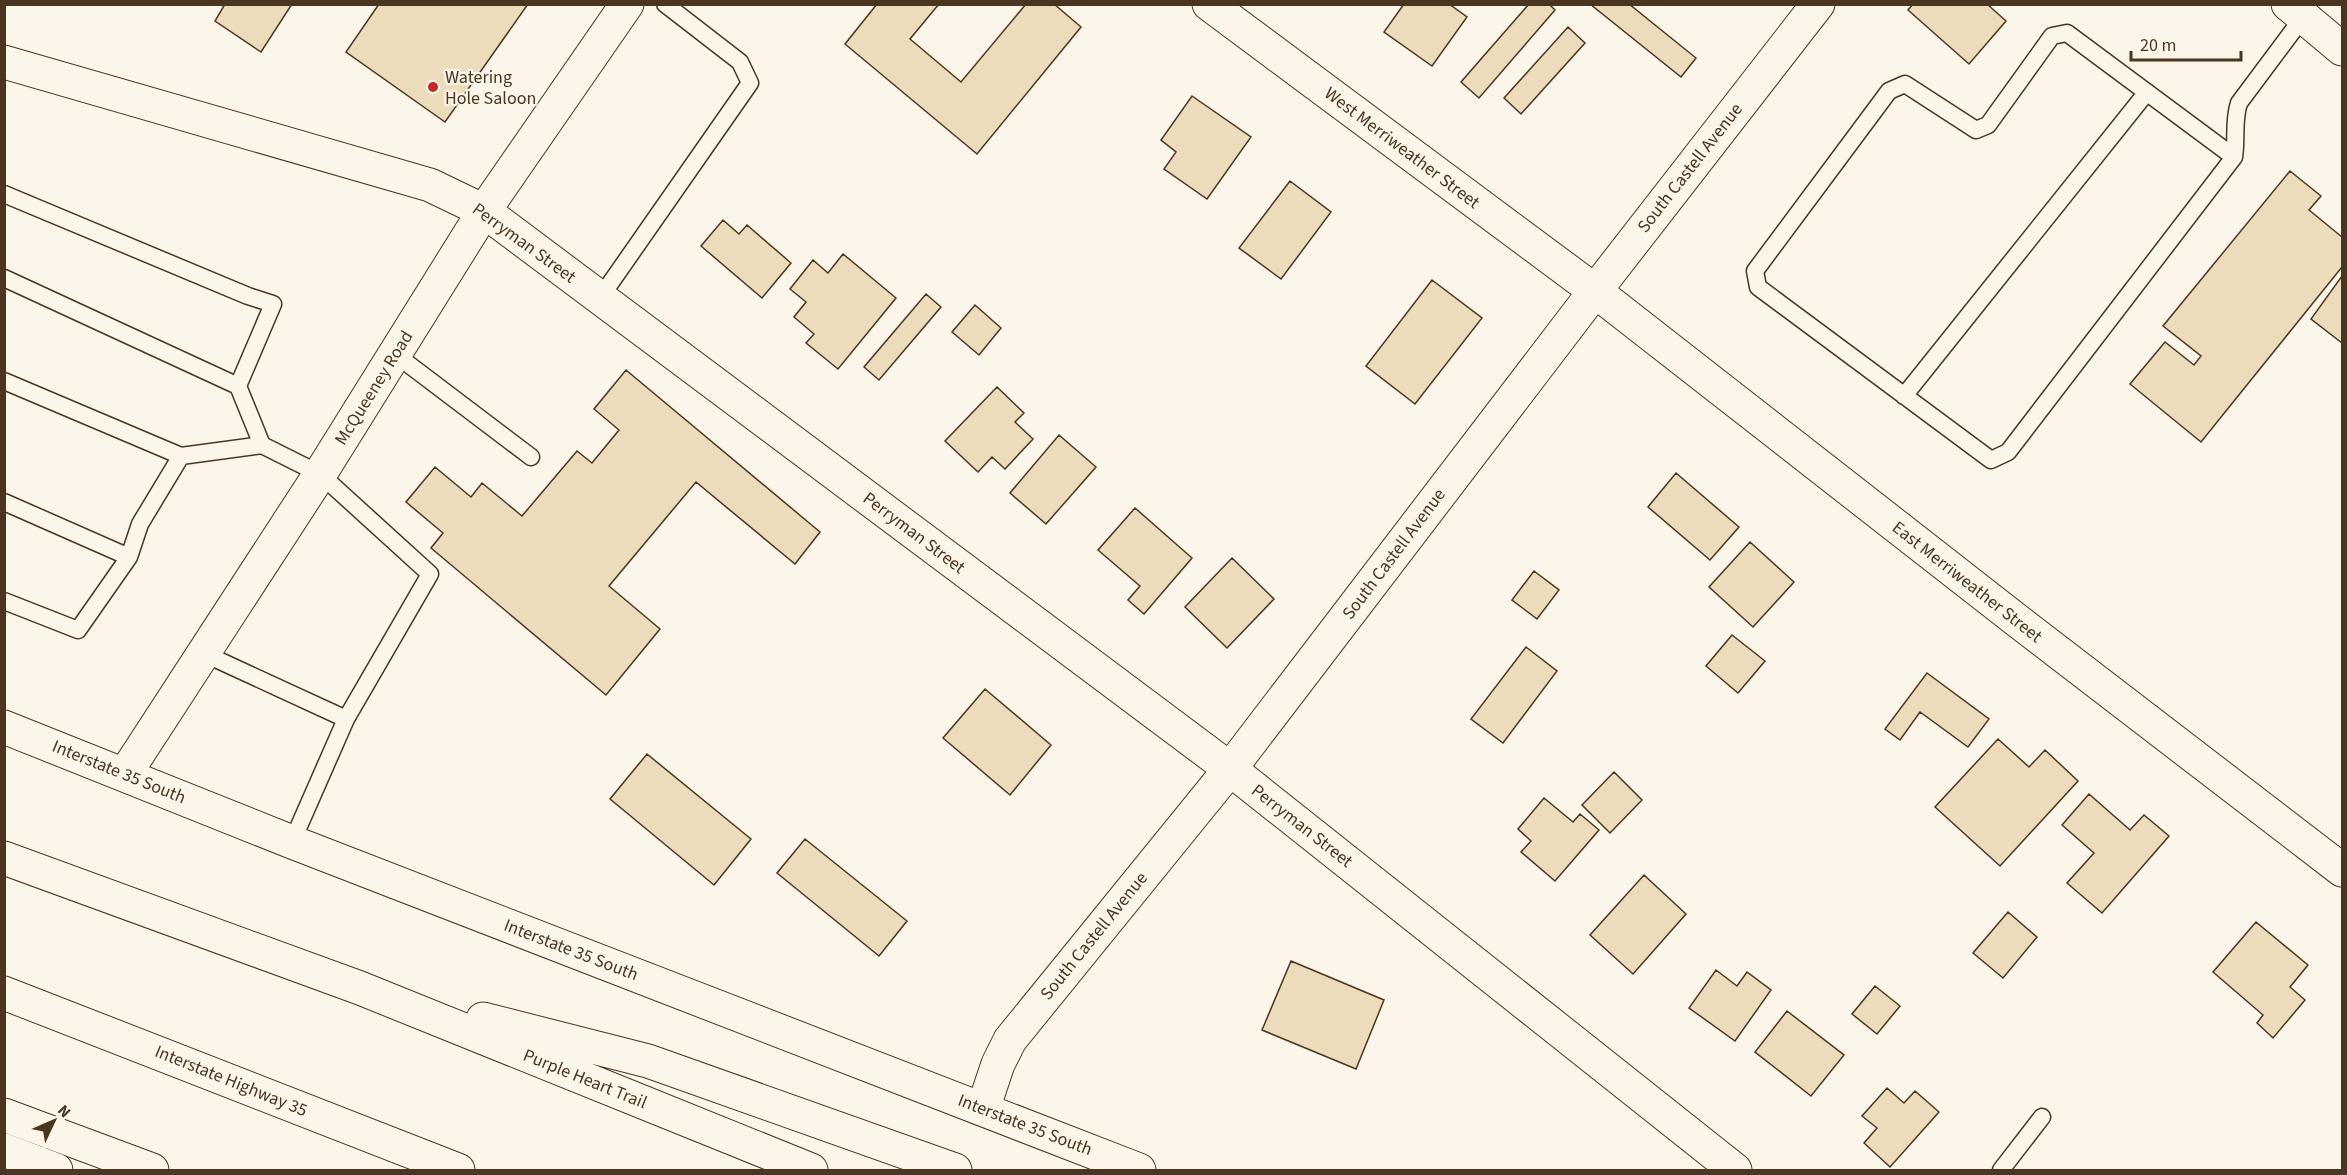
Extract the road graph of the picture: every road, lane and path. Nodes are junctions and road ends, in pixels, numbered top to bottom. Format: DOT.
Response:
graph roads {
  1 [pos="627,4"];
  2 [pos="665,4"];
  3 [pos="1209,4"];
  4 [pos="1818,4"];
  5 [pos="2301,8"];
  6 [pos="2343,49"];
  7 [pos="4,62"];
  8 [pos="2147,92"];
  9 [pos="2234,157"];
  10 [pos="4,194"];
  11 [pos="484,211"];
  12 [pos="4,278"];
  13 [pos="1594,291"];
  14 [pos="600,298"];
  15 [pos="395,354"];
  16 [pos="4,381"];
  17 [pos="237,386"];
  18 [pos="1904,396"];
  19 [pos="262,445"];
  20 [pos="181,456"];
  21 [pos="531,456"];
  22 [pos="320,474"];
  23 [pos="4,502"];
  24 [pos="129,557"];
  25 [pos="4,601"];
  26 [pos="205,654"];
  27 [pos="346,719"];
  28 [pos="4,727"];
  29 [pos="1230,769"];
  30 [pos="125,774"];
  31 [pos="292,842"];
  32 [pos="4,858"];
  33 [pos="2343,870"];
  34 [pos="360,988"];
  35 [pos="4,993"];
  36 [pos="983,1109"];
  37 [pos="4,1115"];
  38 [pos="2042,1117"];
  39 [pos="4,1150"];
  40 [pos="56,1170"];
  41 [pos="152,1170"];
  42 [pos="458,1170"];
  43 [pos="811,1170"];
  44 [pos="955,1170"];
  45 [pos="1139,1170"];
  46 [pos="1735,1170"];
  47 [pos="2001,1170"];
  1 -- 11 [label="main road, McQueeney Road"];
  2 -- 14 [label="lane"];
  3 -- 13 [label="main road, West Merriweather Street"];
  4 -- 13 [label="main road, South Castell Avenue"];
  5 -- 6 [label="main road"];
  5 -- 9 [label="lane"];
  7 -- 11 [label="main road, Perryman Street"];
  8 -- 9 [label="lane"];
  8 -- 18 [label="lane"];
  8 -- 18 [label="lane"];
  9 -- 18 [label="lane"];
  10 -- 17 [label="lane"];
  11 -- 14 [label="main road, Perryman Street"];
  11 -- 15 [label="main road, McQueeney Road"];
  12 -- 17 [label="lane"];
  13 -- 29 [label="main road, South Castell Avenue"];
  13 -- 33 [label="main road, East Merriweather Street"];
  14 -- 29 [label="main road, Perryman Street"];
  15 -- 21 [label="lane"];
  15 -- 22 [label="main road, McQueeney Road"];
  16 -- 20 [label="lane"];
  17 -- 19 [label="lane"];
  19 -- 20 [label="lane"];
  19 -- 22 [label="lane"];
  20 -- 24 [label="lane"];
  22 -- 26 [label="main road, McQueeney Road"];
  22 -- 27 [label="lane"];
  23 -- 24 [label="lane"];
  24 -- 25 [label="lane"];
  26 -- 27 [label="lane"];
  26 -- 30 [label="main road, McQueeney Road"];
  27 -- 31 [label="lane"];
  28 -- 30 [label="main road, Interstate 35 South"];
  29 -- 36 [label="main road, South Castell Avenue"];
  29 -- 46 [label="main road, Perryman Street"];
  30 -- 31 [label="main road, Interstate 35 South"];
  31 -- 36 [label="main road, Interstate 35 South"];
  32 -- 34 [label="main road"];
  34 -- 43 [label="main road, Purple Heart Trail"];
  34 -- 44 [label="main road"];
  35 -- 42 [label="main road, Interstate Highway 35"];
  36 -- 45 [label="main road, Interstate 35 South"];
  37 -- 41 [label="main road"];
  38 -- 47 [label="lane"];
  39 -- 40 [label="main road"];
}
